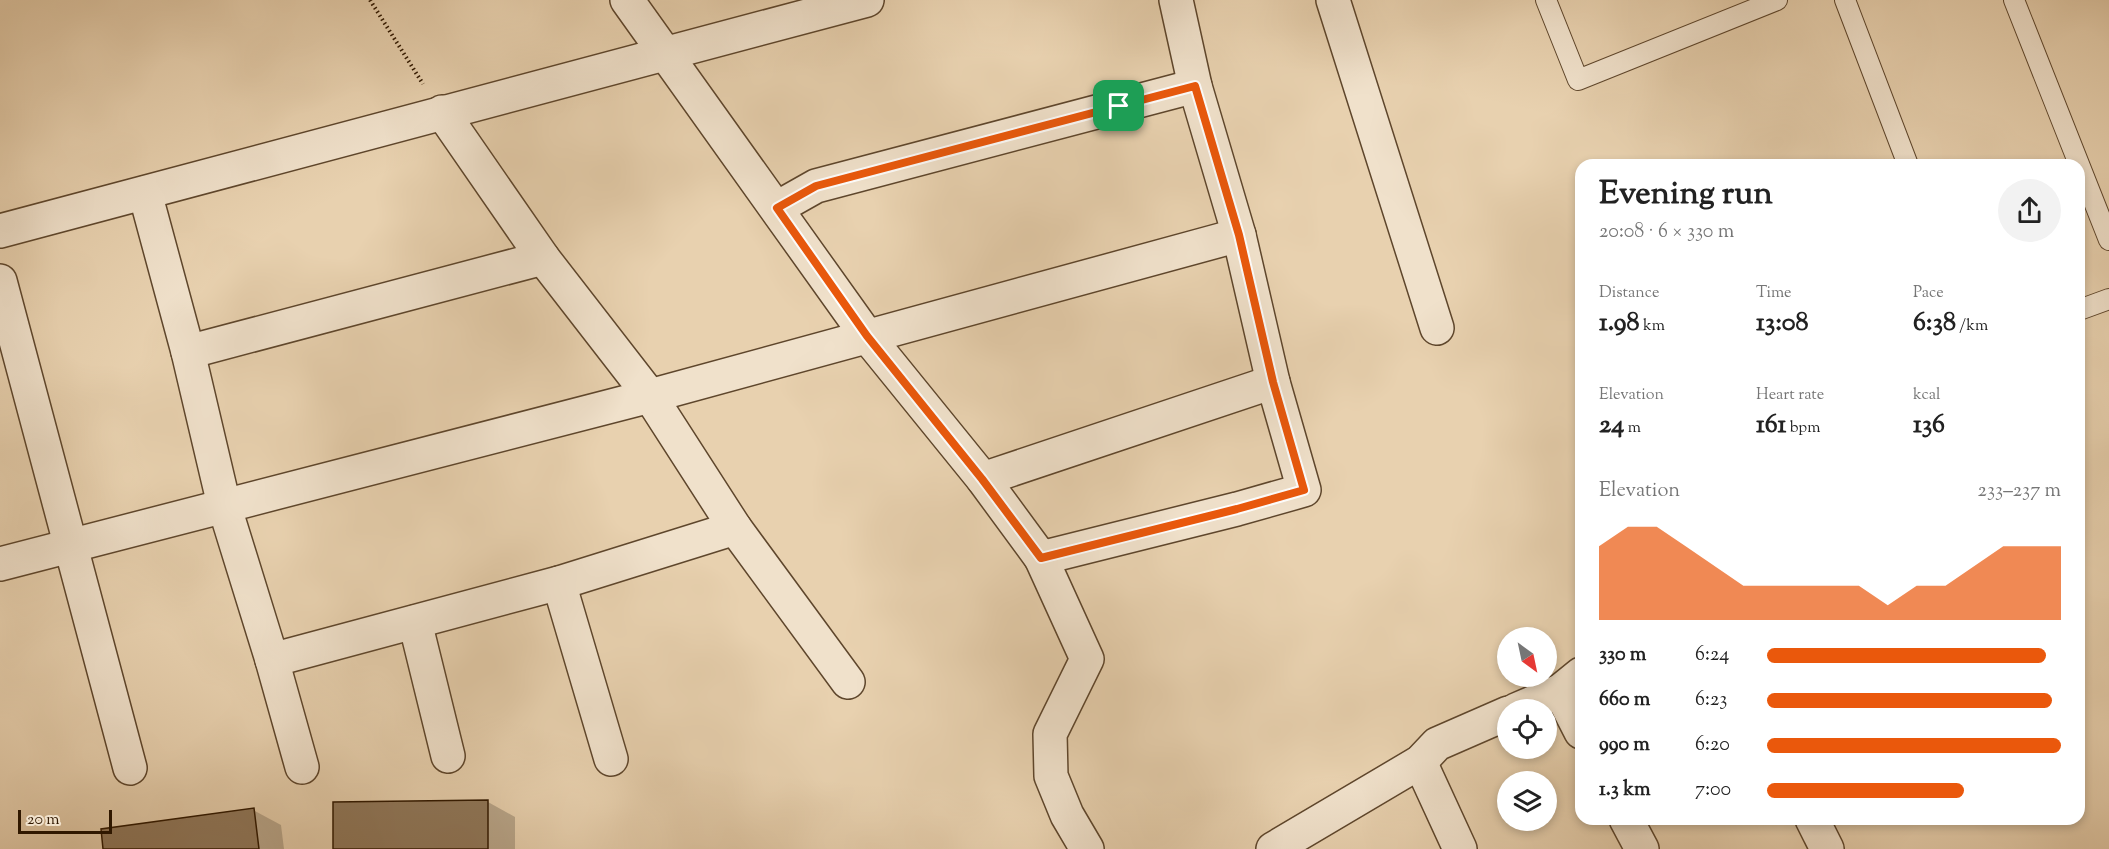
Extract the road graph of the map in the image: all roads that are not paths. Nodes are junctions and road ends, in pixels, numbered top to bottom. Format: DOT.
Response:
graph roads {
  1 [pos="627,0"];
  2 [pos="867,0"];
  3 [pos="1176,0"];
  4 [pos="1332,0"];
  5 [pos="1546,0"];
  6 [pos="1777,0"];
  7 [pos="1845,0"];
  8 [pos="2014,0"];
  9 [pos="666,52"];
  10 [pos="1195,86"];
  11 [pos="442,112"];
  12 [pos="1906,159"];
  13 [pos="2077,159"];
  14 [pos="2085,179"];
  15 [pos="145,193"];
  16 [pos="777,208"];
  17 [pos="0,231"];
  18 [pos="1239,235"];
  19 [pos="2109,240"];
  20 [pos="543,258"];
  21 [pos="0,281"];
  22 [pos="2109,299"];
  23 [pos="2085,308"];
  24 [pos="1437,328"];
  25 [pos="867,336"];
  26 [pos="189,352"];
  27 [pos="1273,382"];
  28 [pos="650,396"];
  29 [pos="982,479"];
  30 [pos="224,505"];
  31 [pos="735,528"];
  32 [pos="72,546"];
  33 [pos="1041,558"];
  34 [pos="0,564"];
  35 [pos="559,583"];
  36 [pos="415,622"];
  37 [pos="272,660"];
  38 [pos="848,682"];
  39 [pos="1570,682"];
  40 [pos="1537,699"];
  41 [pos="1575,705"];
  42 [pos="1497,718"];
  43 [pos="448,756"];
  44 [pos="611,759"];
  45 [pos="1420,762"];
  46 [pos="302,767"];
  47 [pos="130,768"];
  48 [pos="1629,825"];
  49 [pos="1815,825"];
  50 [pos="1088,849"];
  51 [pos="1273,849"];
  52 [pos="1460,849"];
  53 [pos="1642,849"];
  54 [pos="1827,849"];
  1 -- 9 [label="street"];
  2 -- 9 [label="street"];
  3 -- 10 [label="street"];
  4 -- 24 [label="street"];
  5 -- 6 [label="lane"];
  7 -- 12 [label="lane"];
  8 -- 13 [label="lane"];
  9 -- 11 [label="street"];
  9 -- 16 [label="street"];
  10 -- 16 [label="street"];
  10 -- 18 [label="street"];
  11 -- 15 [label="street"];
  11 -- 20 [label="street"];
  14 -- 19 [label="lane"];
  15 -- 17 [label="street"];
  15 -- 26 [label="street"];
  16 -- 25 [label="street"];
  18 -- 25 [label="street"];
  18 -- 27 [label="street"];
  20 -- 26 [label="street"];
  20 -- 28 [label="street"];
  21 -- 32 [label="street"];
  22 -- 23 [label="lane"];
  25 -- 28 [label="street"];
  25 -- 29 [label="street"];
  26 -- 30 [label="street"];
  27 -- 29 [label="street"];
  27 -- 33 [label="street"];
  28 -- 30 [label="street"];
  28 -- 31 [label="street"];
  29 -- 33 [label="street"];
  30 -- 32 [label="street"];
  30 -- 37 [label="street"];
  31 -- 35 [label="street"];
  31 -- 38 [label="street"];
  32 -- 34 [label="street"];
  32 -- 47 [label="street"];
  33 -- 50 [label="street"];
  35 -- 36 [label="street"];
  35 -- 44 [label="street"];
  36 -- 37 [label="street"];
  36 -- 43 [label="street"];
  37 -- 46 [label="street"];
  39 -- 40 [label="street"];
  39 -- 41 [label="street"];
  42 -- 45 [label="street"];
  45 -- 51 [label="street"];
  45 -- 52 [label="street"];
  48 -- 53 [label="street"];
  49 -- 54 [label="street"];
}
